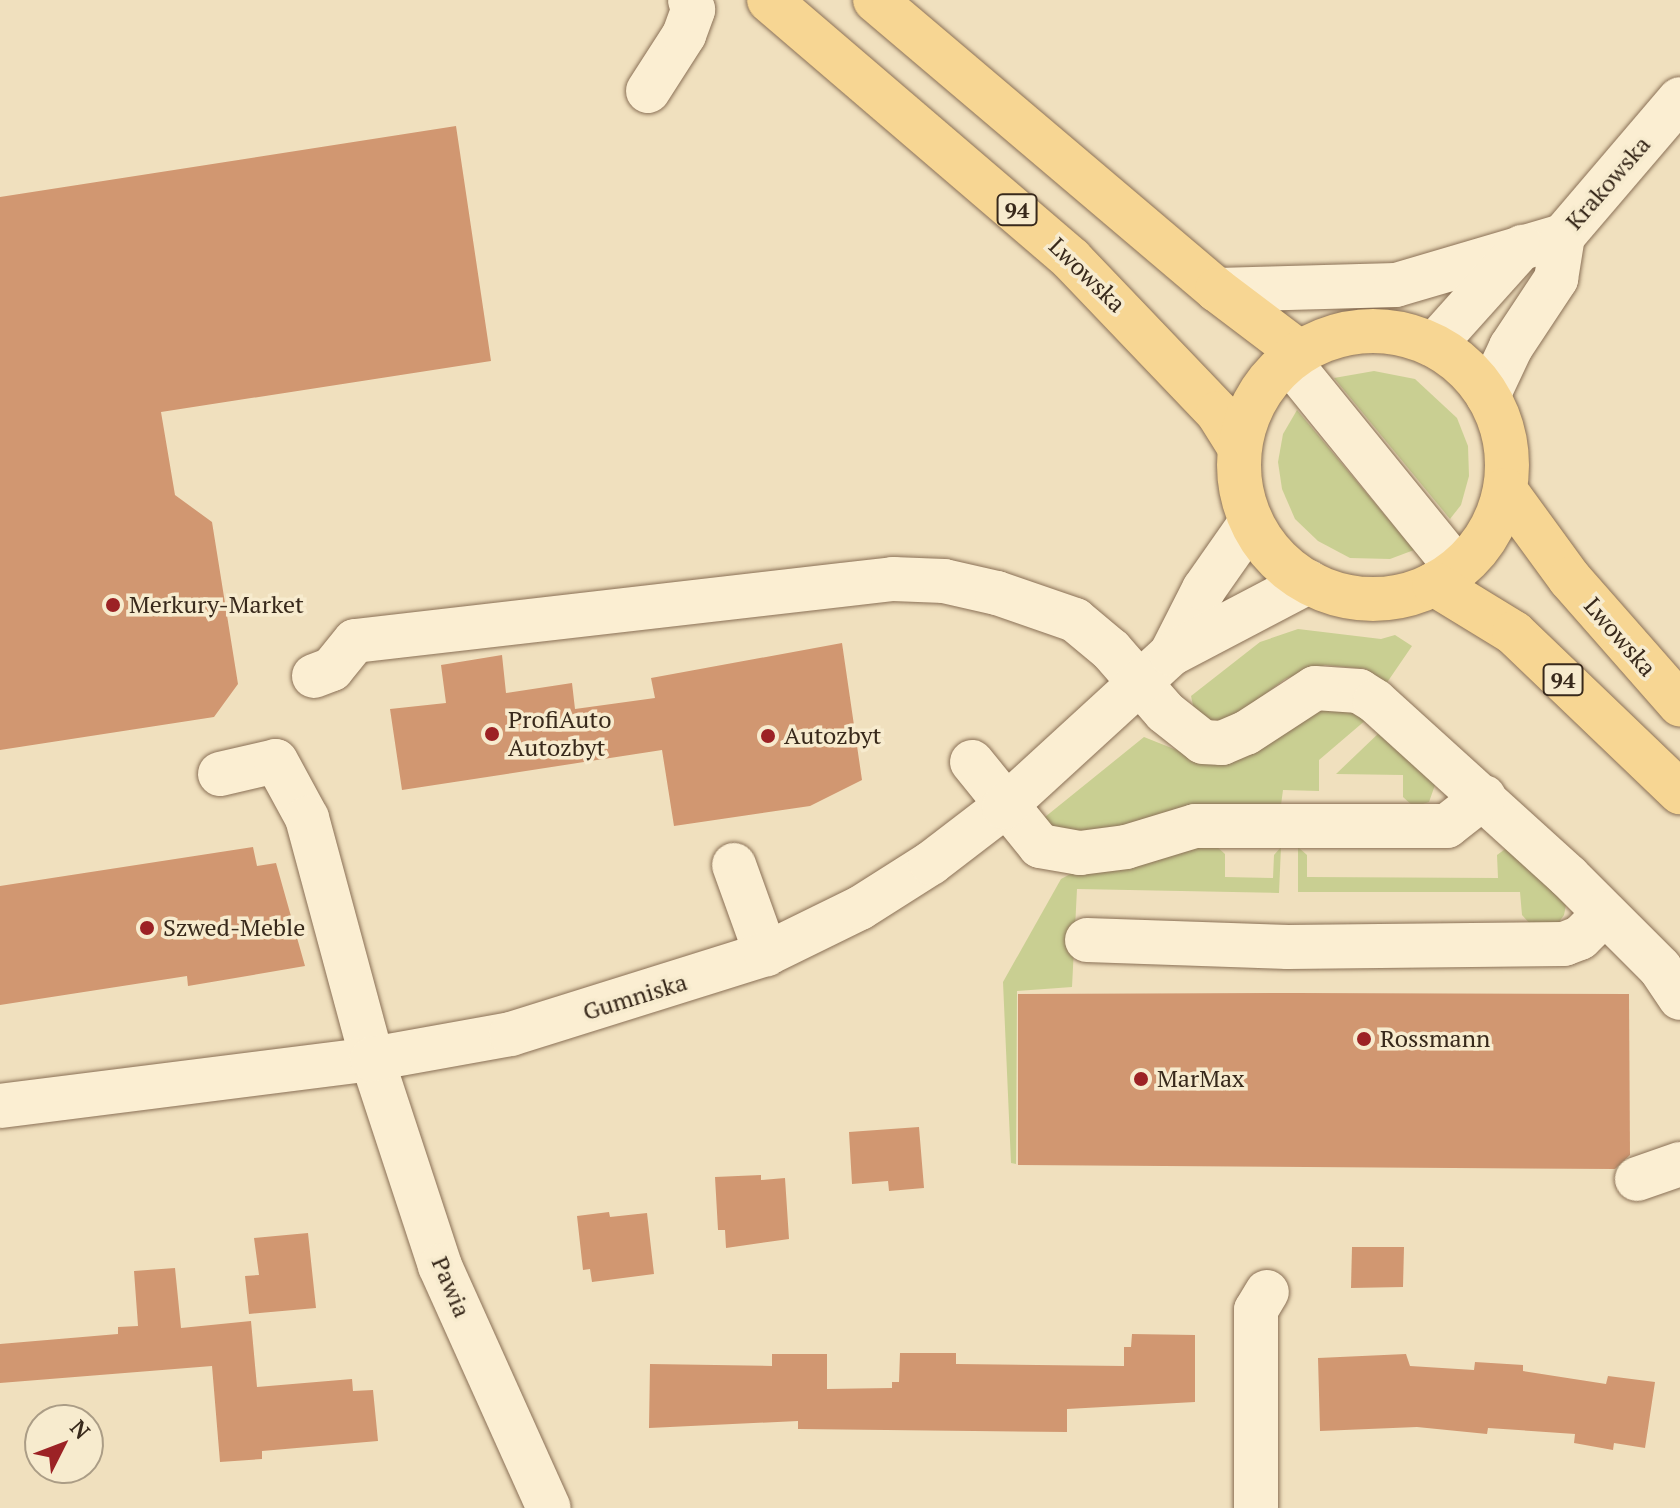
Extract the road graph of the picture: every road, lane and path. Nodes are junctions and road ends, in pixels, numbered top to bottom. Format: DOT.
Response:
graph roads {
  1 [pos="690,0"];
  2 [pos="769,0"];
  3 [pos="875,0"];
  4 [pos="648,91"];
  5 [pos="1680,99"];
  6 [pos="1543,242"];
  7 [pos="1217,290"];
  8 [pos="1434,345"];
  9 [pos="1293,356"];
  10 [pos="1488,396"];
  11 [pos="1239,446"];
  12 [pos="1505,490"];
  13 [pos="1251,522"];
  14 [pos="1446,576"];
  15 [pos="1308,582"];
  16 [pos="1156,669"];
  17 [pos="314,676"];
  18 [pos="1680,704"];
  19 [pos="972,762"];
  20 [pos="220,774"];
  21 [pos="1680,792"];
  22 [pos="1484,797"];
  23 [pos="1004,807"];
  24 [pos="734,865"];
  25 [pos="1605,913"];
  26 [pos="1087,940"];
  27 [pos="766,954"];
  28 [pos="1680,998"];
  29 [pos="372,1059"];
  30 [pos="0,1106"];
  31 [pos="1680,1164"];
  32 [pos="1637,1179"];
  33 [pos="1267,1292"];
  34 [pos="549,1508"];
  35 [pos="1256,1508"];
  1 -- 4 [label="street"];
  2 -- 11 [label="main road, Lwowska / 94"];
  3 -- 7 [label="main road"];
  5 -- 6 [label="street, Krakowska"];
  6 -- 7 [label="street"];
  6 -- 8 [label="street, Krakowska"];
  6 -- 10 [label="street"];
  7 -- 9 [label="main road"];
  8 -- 9 [label="main road"];
  8 -- 10 [label="main road"];
  9 -- 11 [label="main road"];
  9 -- 14 [label="street"];
  10 -- 12 [label="main road"];
  11 -- 13 [label="main road"];
  12 -- 14 [label="main road"];
  12 -- 18 [label="main road, Lwowska"];
  13 -- 15 [label="main road"];
  13 -- 16 [label="street"];
  14 -- 15 [label="main road"];
  14 -- 21 [label="main road, 94"];
  15 -- 16 [label="street"];
  16 -- 17 [label="street"];
  16 -- 22 [label="street"];
  16 -- 23 [label="street, Gumniska"];
  19 -- 23 [label="street"];
  20 -- 29 [label="street, Pawia"];
  22 -- 23 [label="street"];
  22 -- 25 [label="street"];
  23 -- 27 [label="street, Gumniska"];
  24 -- 27 [label="street"];
  25 -- 26 [label="street"];
  25 -- 28 [label="street"];
  27 -- 29 [label="street, Gumniska"];
  29 -- 30 [label="street, Gumniska"];
  29 -- 34 [label="street, Pawia"];
  31 -- 32 [label="street"];
  33 -- 35 [label="street"];
}
